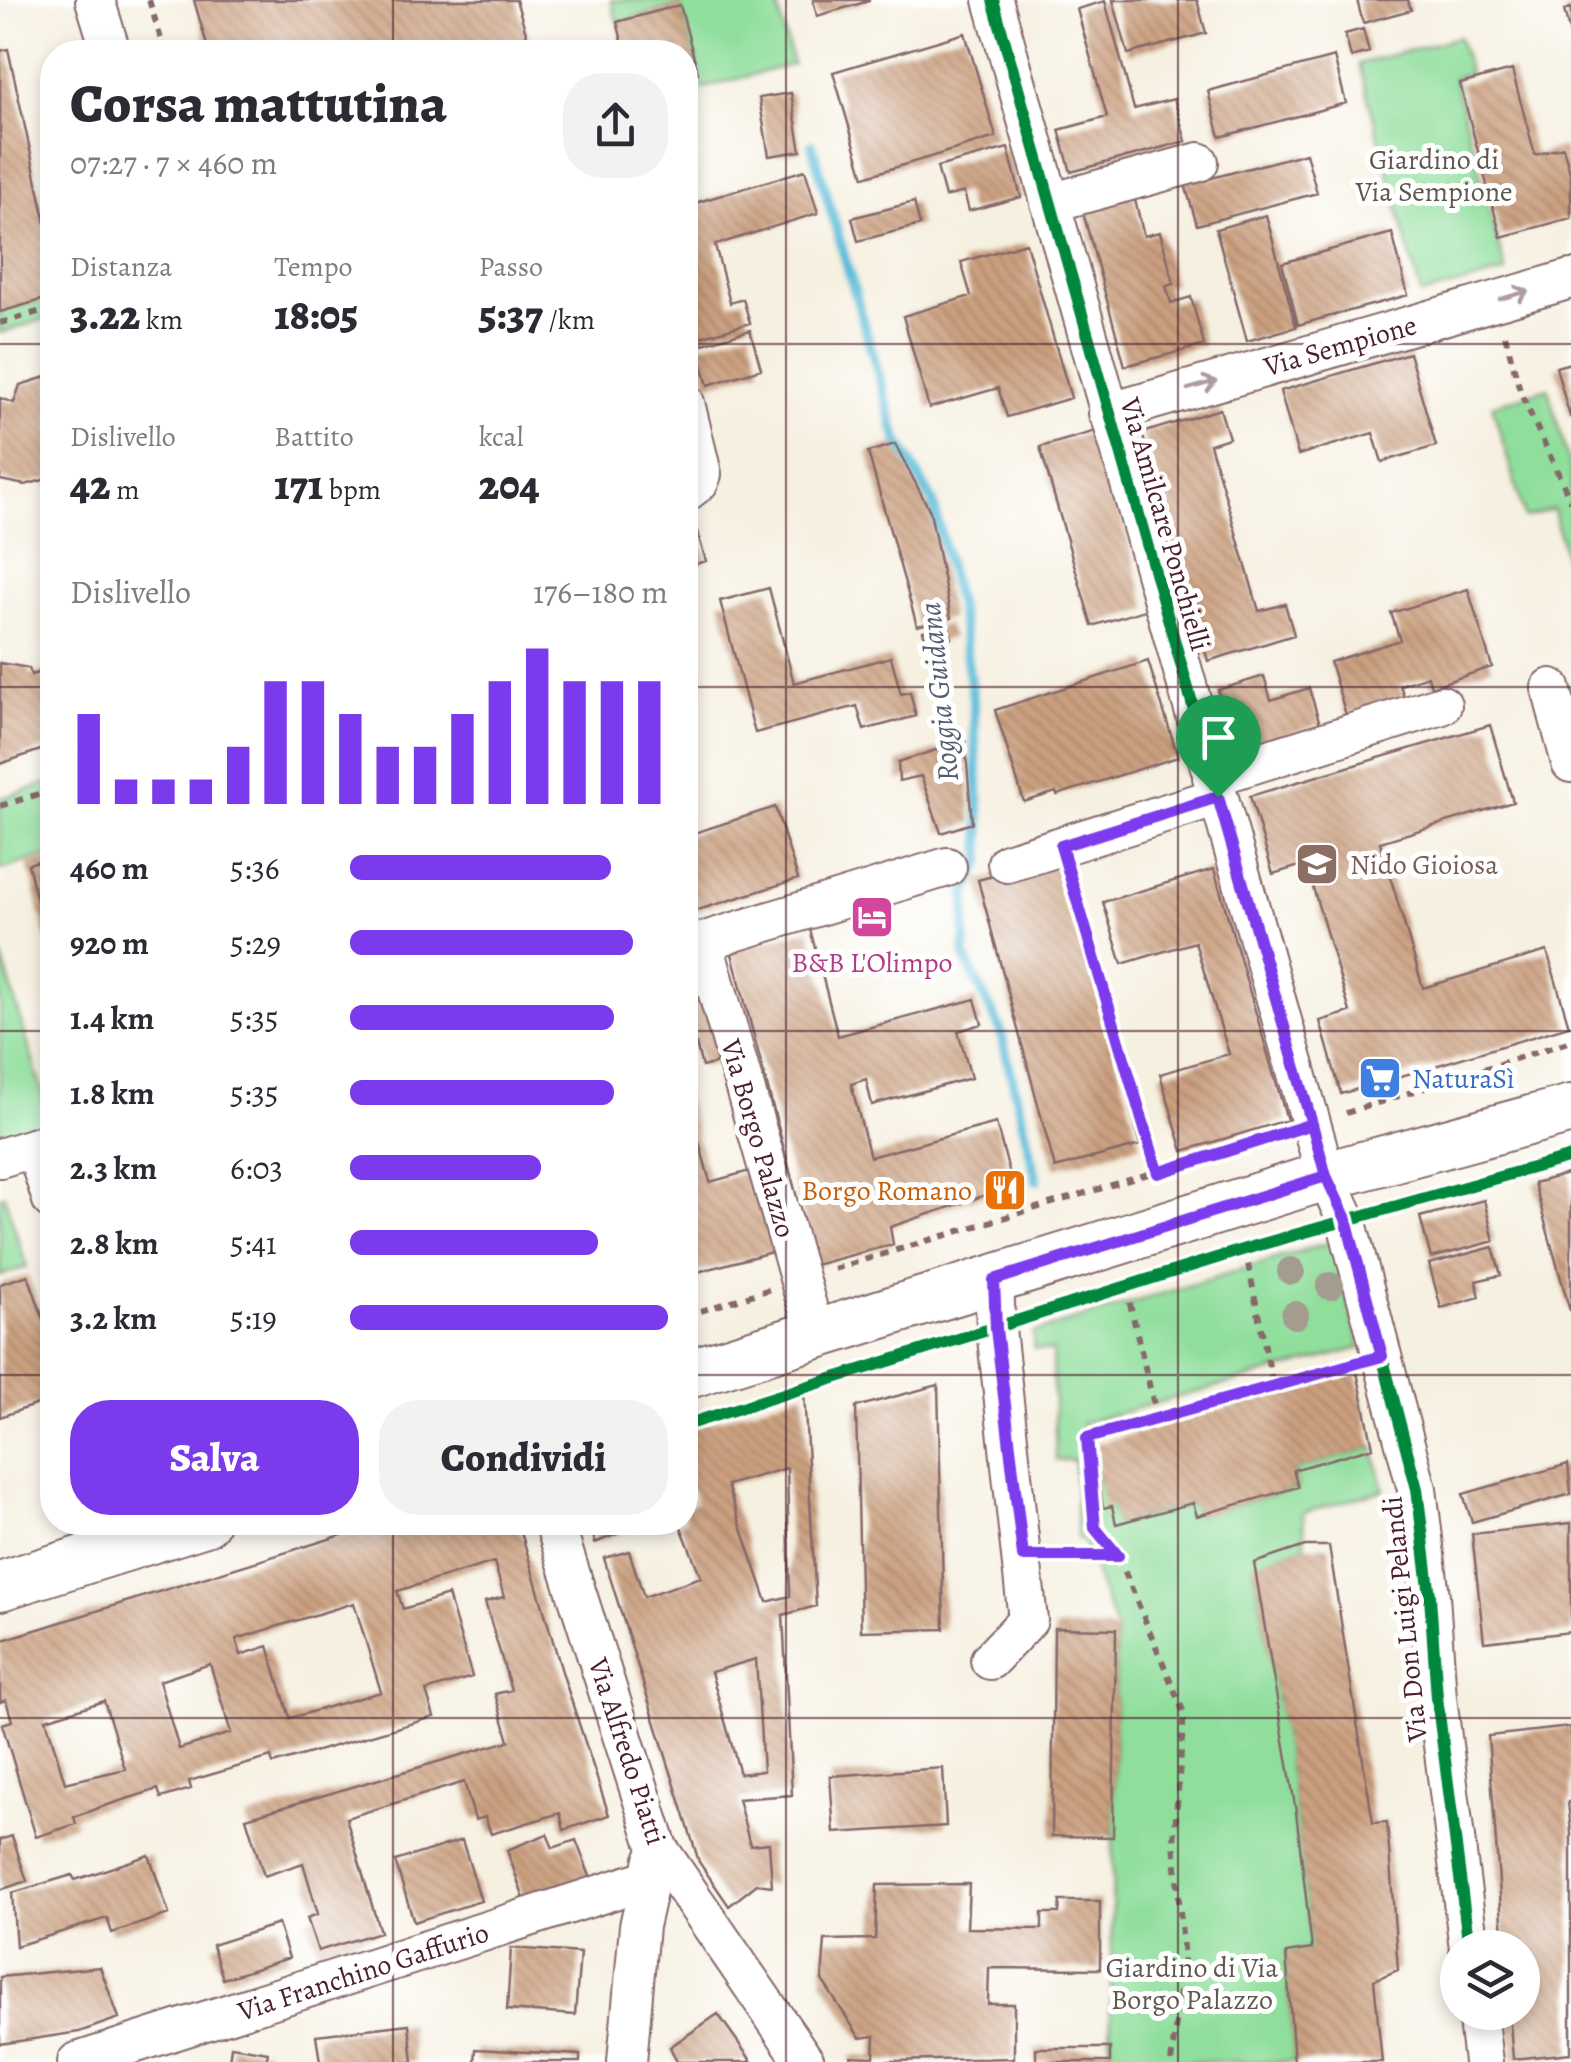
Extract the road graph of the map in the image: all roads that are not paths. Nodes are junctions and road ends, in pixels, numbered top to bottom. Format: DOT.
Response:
graph roads {
  1 [pos="95,0"];
  2 [pos="1003,2"];
  3 [pos="107,40"];
  4 [pos="1200,162"];
  5 [pos="1050,203"];
  6 [pos="1571,278"];
  7 [pos="1108,413"];
  8 [pos="698,457"];
  9 [pos="698,483"];
  10 [pos="1551,688"];
  11 [pos="1442,706"];
  12 [pos="1571,763"];
  13 [pos="1215,787"];
  14 [pos="1008,862"];
  15 [pos="947,867"];
  16 [pos="698,943"];
  17 [pos="698,957"];
  18 [pos="1571,1109"];
  19 [pos="29,1149"];
  20 [pos="40,1173"];
  21 [pos="1326,1176"];
  22 [pos="994,1280"];
  23 [pos="815,1334"];
  24 [pos="698,1371"];
  25 [pos="163,1535"];
  26 [pos="558,1535"];
  27 [pos="0,1586"];
  28 [pos="990,1660"];
  29 [pos="653,1864"];
  30 [pos="1467,1930"];
  31 [pos="1480,2030"];
  32 [pos="77,2062"];
  33 [pos="628,2062"];
  34 [pos="805,2062"];
  35 [pos="1484,2062"];
  1 -- 3 [label="street"];
  2 -- 5 [label="street, Via Amilcare Ponchielli"];
  4 -- 5 [label="street"];
  5 -- 7 [label="street, Via Amilcare Ponchielli"];
  7 -- 6 [label="street, Via Sempione, one-way"];
  7 -- 13 [label="street, Via Amilcare Ponchielli"];
  8 -- 9 [label="street"];
  10 -- 12 [label="street"];
  11 -- 13 [label="street"];
  13 -- 14 [label="street"];
  13 -- 21 [label="street, Via Amilcare Ponchielli"];
  15 -- 16 [label="street"];
  17 -- 23 [label="street, Via Borgo Palazzo"];
  18 -- 21 [label="main road"];
  19 -- 20 [label="street"];
  21 -- 22 [label="main road"];
  21 -- 30 [label="street, Via Don Luigi Pelandi"];
  22 -- 23 [label="main road"];
  22 -- 28 [label="street"];
  23 -- 24 [label="main road"];
  25 -- 27 [label="main road"];
  26 -- 29 [label="street, Via Alfredo Piatti"];
  29 -- 32 [label="street, Via Franchino Gaffurio"];
  29 -- 33 [label="street"];
  29 -- 34 [label="street, Via Alfredo Piatti"];
  31 -- 35 [label="street"];
}
